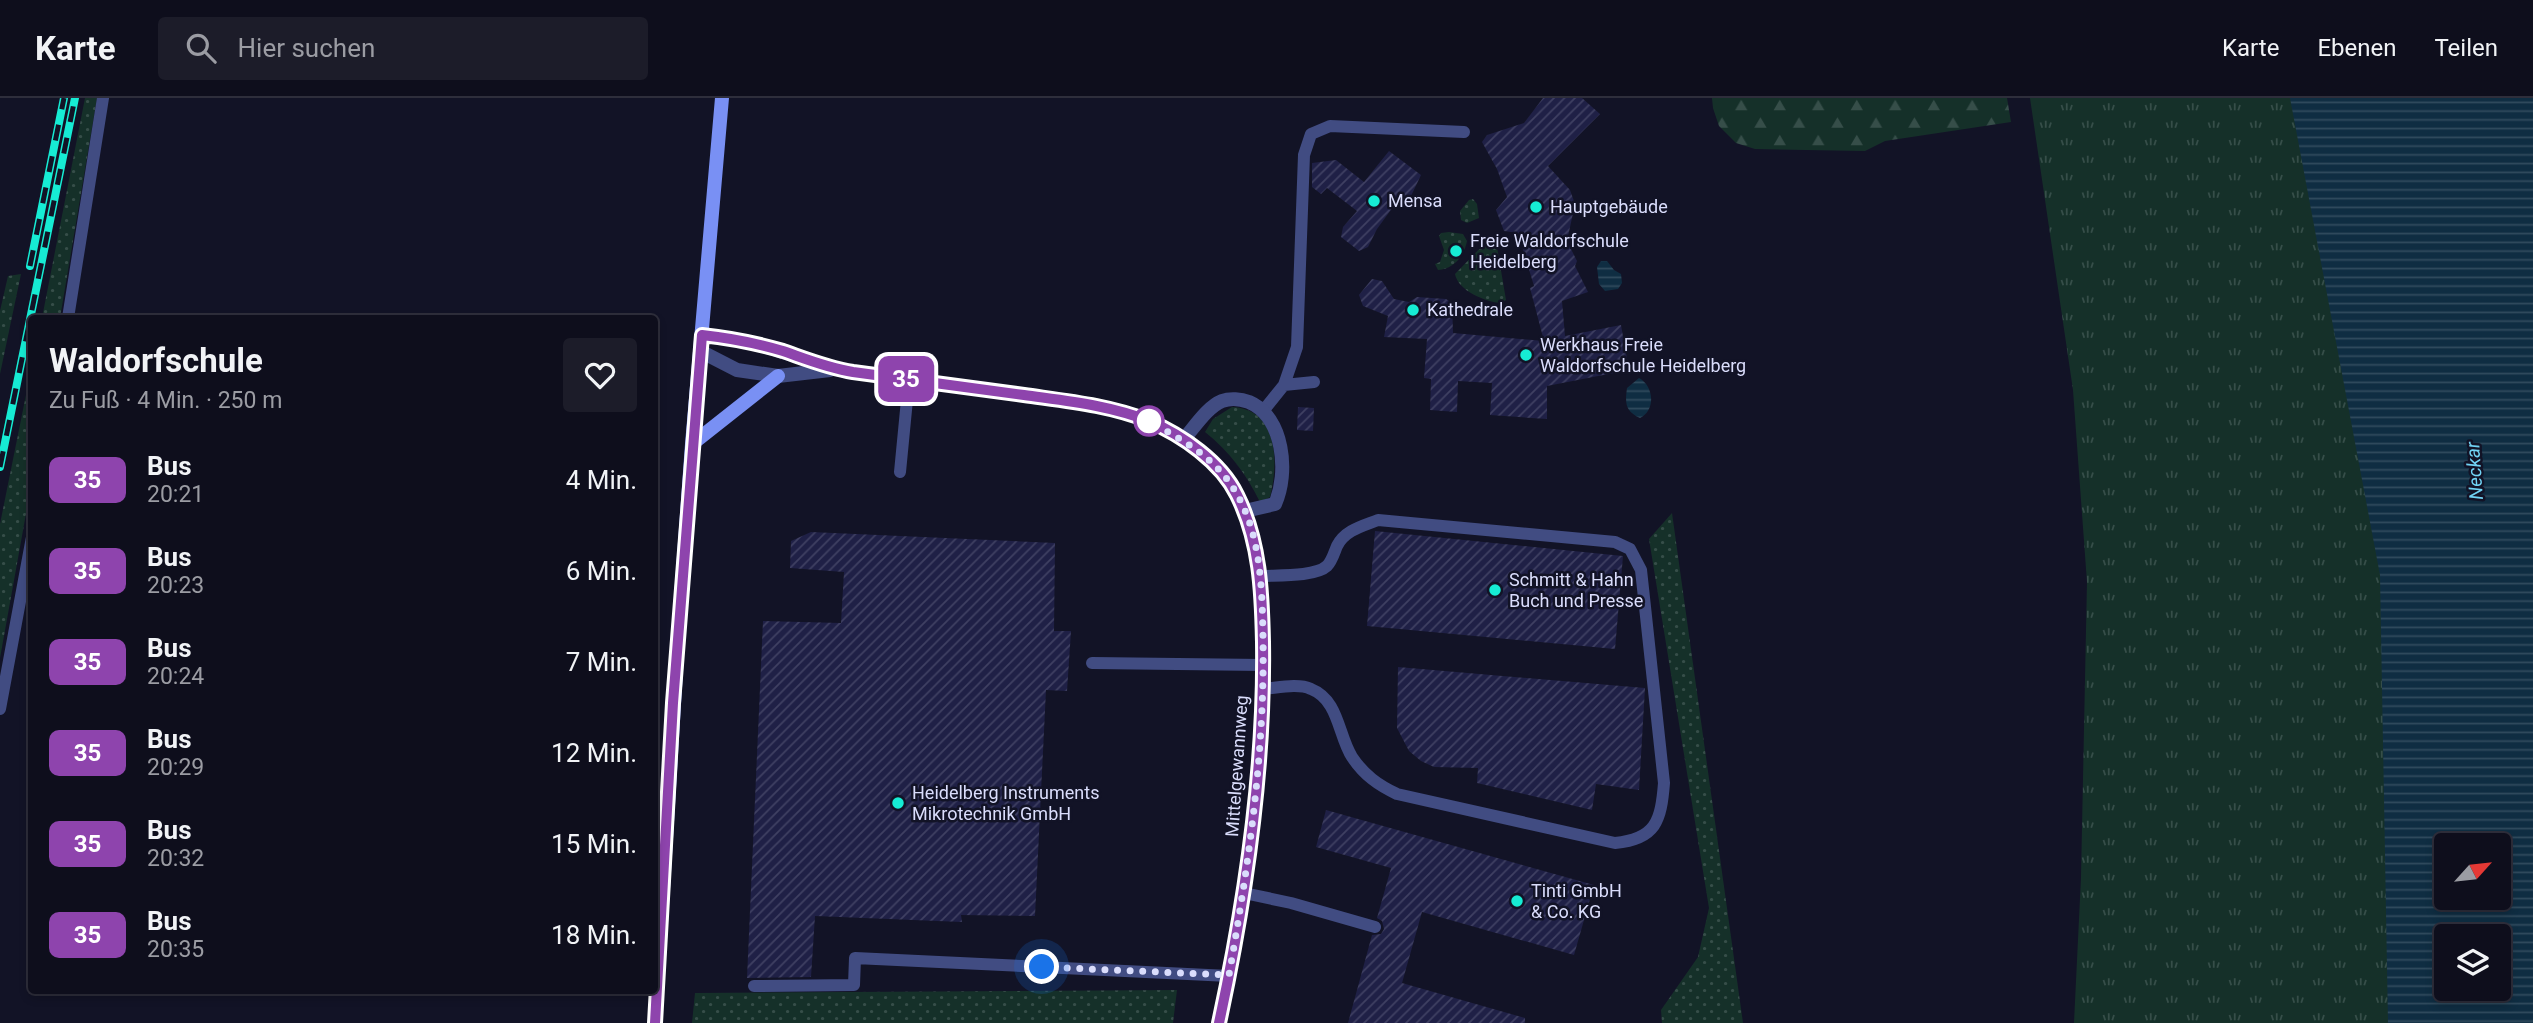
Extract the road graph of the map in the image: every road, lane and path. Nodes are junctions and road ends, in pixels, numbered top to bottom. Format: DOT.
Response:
graph roads {
  1 [pos="103,98"];
  2 [pos="722,98"];
  3 [pos="1464,132"];
  4 [pos="68,315"];
  5 [pos="702,335"];
  6 [pos="700,351"];
  7 [pos="835,369"];
  8 [pos="778,376"];
  9 [pos="909,379"];
  10 [pos="1314,382"];
  11 [pos="1284,385"];
  12 [pos="1263,411"];
  13 [pos="1183,440"];
  14 [pos="692,444"];
  15 [pos="900,472"];
  16 [pos="1245,511"];
  17 [pos="28,558"];
  18 [pos="1261,576"];
  19 [pos="1092,663"];
  20 [pos="1263,665"];
  21 [pos="1263,689"];
  22 [pos="0,709"];
  23 [pos="1244,894"];
  24 [pos="1375,927"];
  25 [pos="658,970"];
  26 [pos="1229,975"];
  27 [pos="754,986"];
  28 [pos="657,994"];
  29 [pos="655,1023"];
  30 [pos="1219,1023"];
  1 -- 4 [label="lane"];
  2 -- 5 [label="main road"];
  3 -- 11 [label="lane"];
  5 -- 6 [label="main road"];
  5 -- 7 [label="street, Mittelgewannweg"];
  6 -- 8 [label="street, Mittelgewannweg"];
  6 -- 14 [label="main road"];
  7 -- 8 [label="street, Mittelgewannweg"];
  7 -- 9 [label="street, Mittelgewannweg"];
  8 -- 14 [label="main road"];
  9 -- 13 [label="street, Mittelgewannweg"];
  9 -- 15 [label="lane"];
  10 -- 11 [label="lane"];
  11 -- 12 [label="lane"];
  12 -- 13 [label="street"];
  12 -- 16 [label="street"];
  13 -- 16 [label="street, Mittelgewannweg"];
  14 -- 25 [label="main road"];
  16 -- 18 [label="street, Mittelgewannweg"];
  17 -- 22 [label="lane"];
  18 -- 20 [label="street, Mittelgewannweg"];
  18 -- 21 [label="lane"];
  19 -- 20 [label="lane"];
  20 -- 21 [label="street, Mittelgewannweg"];
  21 -- 23 [label="street, Mittelgewannweg"];
  23 -- 24 [label="lane"];
  23 -- 26 [label="street, Mittelgewannweg"];
  26 -- 27 [label="lane"];
  26 -- 30 [label="street, Mittelgewannweg"];
  28 -- 29 [label="main road"];
}
